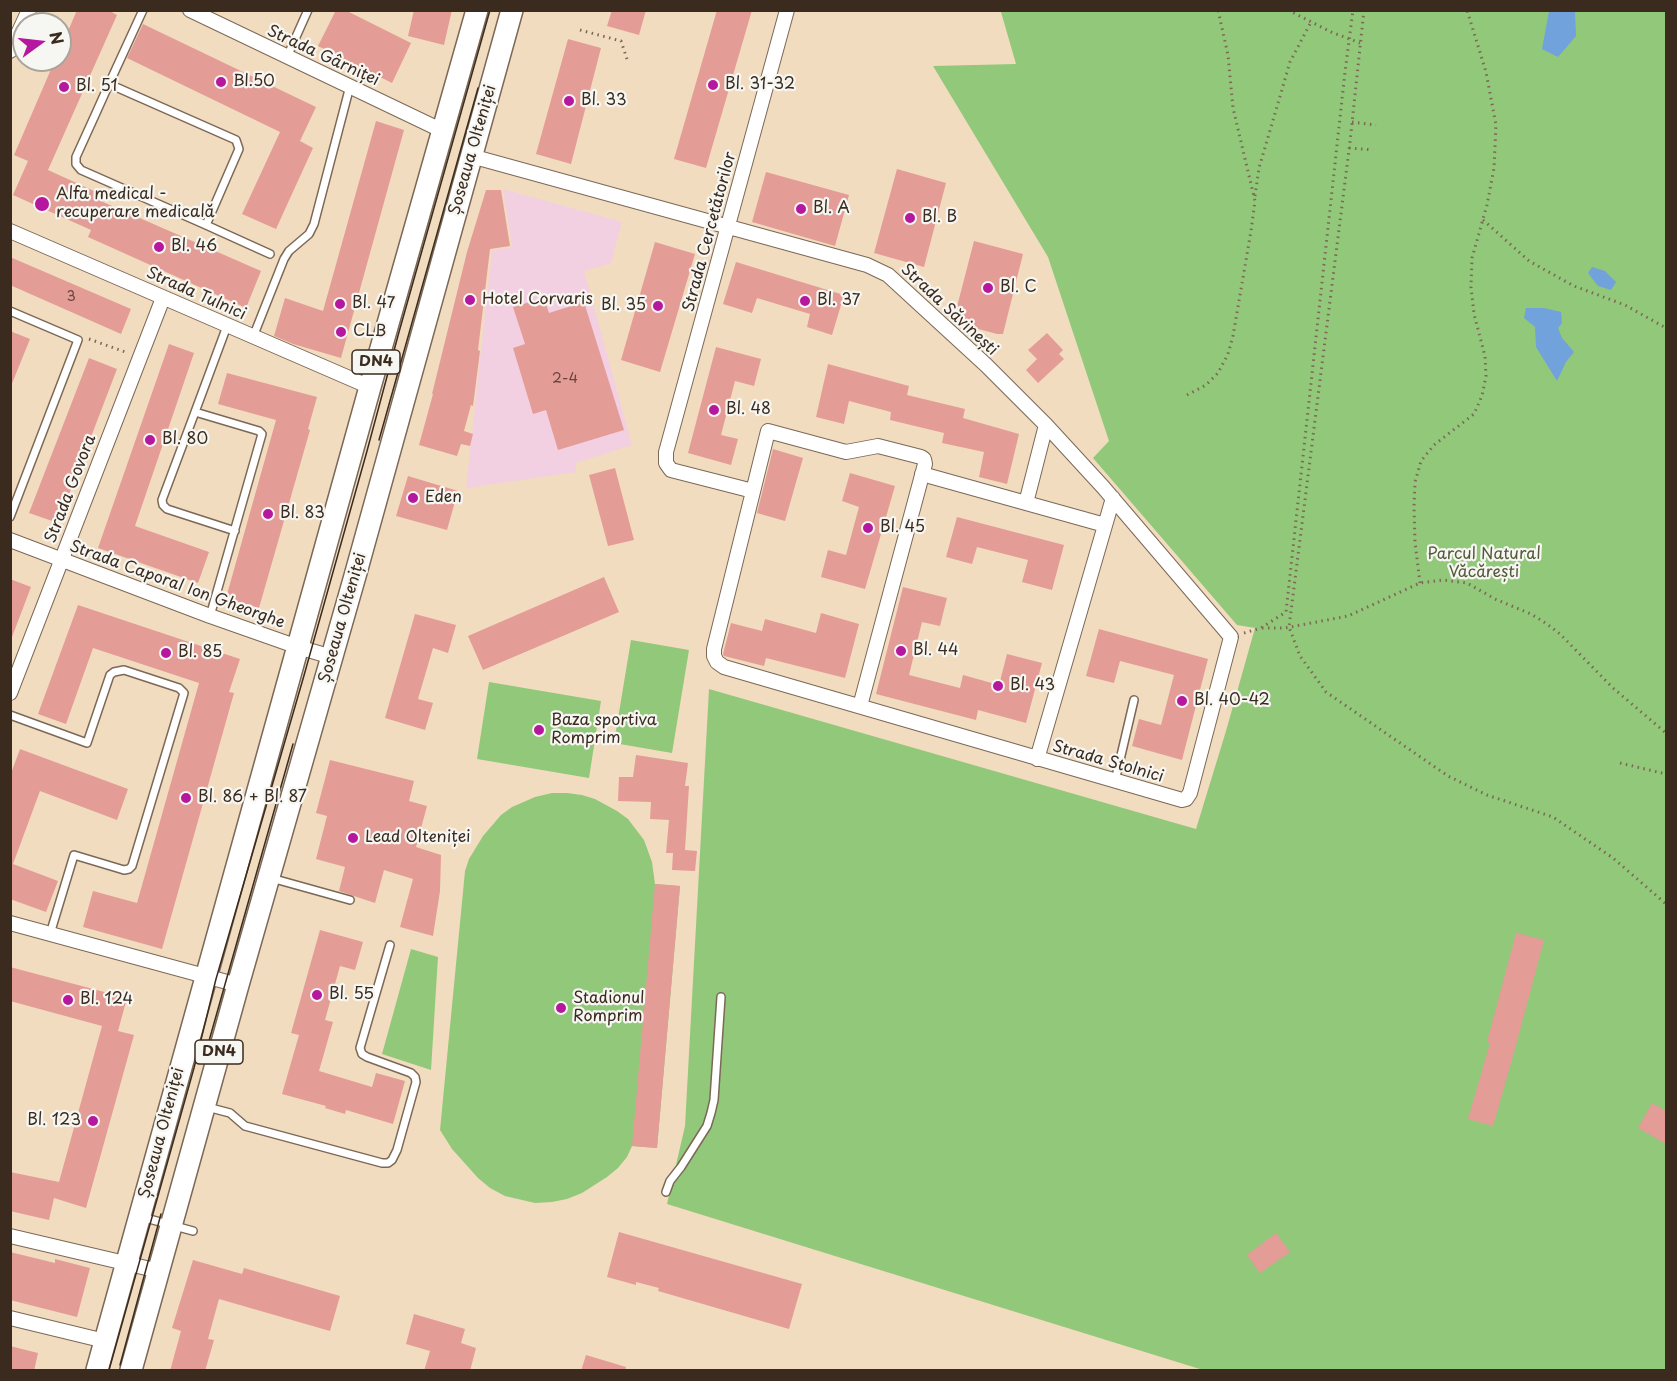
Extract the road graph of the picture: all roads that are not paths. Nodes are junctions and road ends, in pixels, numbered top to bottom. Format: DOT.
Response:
graph roads {
  1 [pos="29,10"];
  2 [pos="143,10"];
  3 [pos="190,10"];
  4 [pos="308,10"];
  5 [pos="477,10"];
  6 [pos="512,10"];
  7 [pos="787,10"];
  8 [pos="10,51"];
  9 [pos="287,57"];
  10 [pos="109,84"];
  11 [pos="350,87"];
  12 [pos="443,131"];
  13 [pos="471,156"];
  14 [pos="206,225"];
  15 [pos="728,227"];
  16 [pos="10,231"];
  17 [pos="270,254"];
  18 [pos="163,298"];
  19 [pos="10,311"];
  20 [pos="228,326"];
  21 [pos="253,337"];
  22 [pos="370,387"];
  23 [pos="195,412"];
  24 [pos="1046,425"];
  25 [pos="922,474"];
  26 [pos="753,491"];
  27 [pos="1113,498"];
  28 [pos="1026,503"];
  29 [pos="10,517"];
  30 [pos="1105,525"];
  31 [pos="235,531"];
  32 [pos="10,540"];
  33 [pos="62,560"];
  34 [pos="210,616"];
  35 [pos="1230,637"];
  36 [pos="298,647"];
  37 [pos="332,657"];
  38 [pos="10,693"];
  39 [pos="1134,700"];
  40 [pos="860,706"];
  41 [pos="10,715"];
  42 [pos="1037,759"];
  43 [pos="1115,782"];
  44 [pos="269,877"];
  45 [pos="351,900"];
  46 [pos="10,923"];
  47 [pos="50,934"];
  48 [pos="390,945"];
  49 [pos="205,976"];
  50 [pos="238,985"];
  51 [pos="721,997"];
  52 [pos="205,1106"];
  53 [pos="666,1192"];
  54 [pos="140,1216"];
  55 [pos="172,1225"];
  56 [pos="193,1231"];
  57 [pos="10,1236"];
  58 [pos="126,1263"];
  59 [pos="159,1271"];
  60 [pos="10,1318"];
  61 [pos="105,1341"];
  62 [pos="97,1371"];
  63 [pos="131,1371"];
  1 -- 8 [label="street"];
  2 -- 10 [label="lane"];
  3 -- 9 [label="street, Strada Gârniței"];
  4 -- 9 [label="lane"];
  5 -- 12 [label="main road, Șoseaua Olteniței / DN4"];
  6 -- 13 [label="main road, Șoseaua Olteniței"];
  7 -- 15 [label="street, Strada Cercetătorilor"];
  9 -- 11 [label="street, Strada Gârniței"];
  10 -- 14 [label="lane"];
  10 -- 14 [label="lane"];
  11 -- 12 [label="street, Strada Gârniței"];
  11 -- 21 [label="lane"];
  12 -- 22 [label="main road, Șoseaua Olteniței / DN4"];
  13 -- 15 [label="street, Strada Săvinești"];
  13 -- 37 [label="main road, Șoseaua Olteniței / DN4"];
  14 -- 17 [label="lane"];
  15 -- 24 [label="street, Strada Săvinești"];
  15 -- 26 [label="street, Strada Cercetătorilor"];
  16 -- 18 [label="street, Strada Tulnici"];
  18 -- 20 [label="street, Strada Tulnici"];
  18 -- 33 [label="street, Strada Govora"];
  19 -- 29 [label="lane"];
  20 -- 21 [label="street, Strada Tulnici"];
  20 -- 23 [label="lane"];
  21 -- 22 [label="street, Strada Tulnici"];
  22 -- 36 [label="main road, Șoseaua Olteniței / DN4"];
  23 -- 31 [label="lane"];
  23 -- 31 [label="lane"];
  24 -- 27 [label="street, Strada Săvinești"];
  24 -- 28 [label="street"];
  25 -- 26 [label="street"];
  25 -- 28 [label="street"];
  25 -- 40 [label="street"];
  26 -- 40 [label="street, Strada Stolnici"];
  27 -- 30 [label="street"];
  27 -- 35 [label="street, Strada Săvinești"];
  28 -- 30 [label="street"];
  30 -- 42 [label="street"];
  31 -- 34 [label="lane"];
  32 -- 33 [label="street, Strada Caporal Ion Gheorghe"];
  33 -- 34 [label="street, Strada Caporal Ion Gheorghe"];
  33 -- 38 [label="street, Strada Govora"];
  34 -- 36 [label="street, Strada Caporal Ion Gheorghe"];
  35 -- 43 [label="street, Strada Stolnici"];
  36 -- 37 [label="street, Strada Caporal Ion Gheorghe"];
  36 -- 49 [label="main road, Șoseaua Olteniței / DN4"];
  37 -- 44 [label="main road, Șoseaua Olteniței / DN4"];
  39 -- 43 [label="lane"];
  40 -- 42 [label="street, Strada Stolnici"];
  41 -- 47 [label="lane"];
  42 -- 43 [label="street, Strada Stolnici"];
  44 -- 45 [label="lane"];
  44 -- 50 [label="main road, Șoseaua Olteniței / DN4"];
  46 -- 47 [label="street"];
  47 -- 49 [label="street"];
  48 -- 52 [label="lane"];
  49 -- 50 [label="street"];
  49 -- 54 [label="main road, Șoseaua Olteniței / DN4"];
  50 -- 52 [label="main road, Șoseaua Olteniței / DN4"];
  51 -- 53 [label="lane"];
  52 -- 55 [label="main road, Șoseaua Olteniței / DN4"];
  54 -- 55 [label="lane, Șoseaua Olteniței"];
  54 -- 58 [label="main road, Șoseaua Olteniței / DN4"];
  55 -- 56 [label="lane"];
  55 -- 59 [label="main road, Șoseaua Olteniței / DN4"];
  57 -- 58 [label="street"];
  58 -- 59 [label="street"];
  58 -- 61 [label="main road, Șoseaua Olteniței / DN4"];
  59 -- 63 [label="main road, Șoseaua Olteniței / DN4"];
  60 -- 61 [label="street"];
  61 -- 62 [label="main road, Șoseaua Olteniței / DN4"];
}
